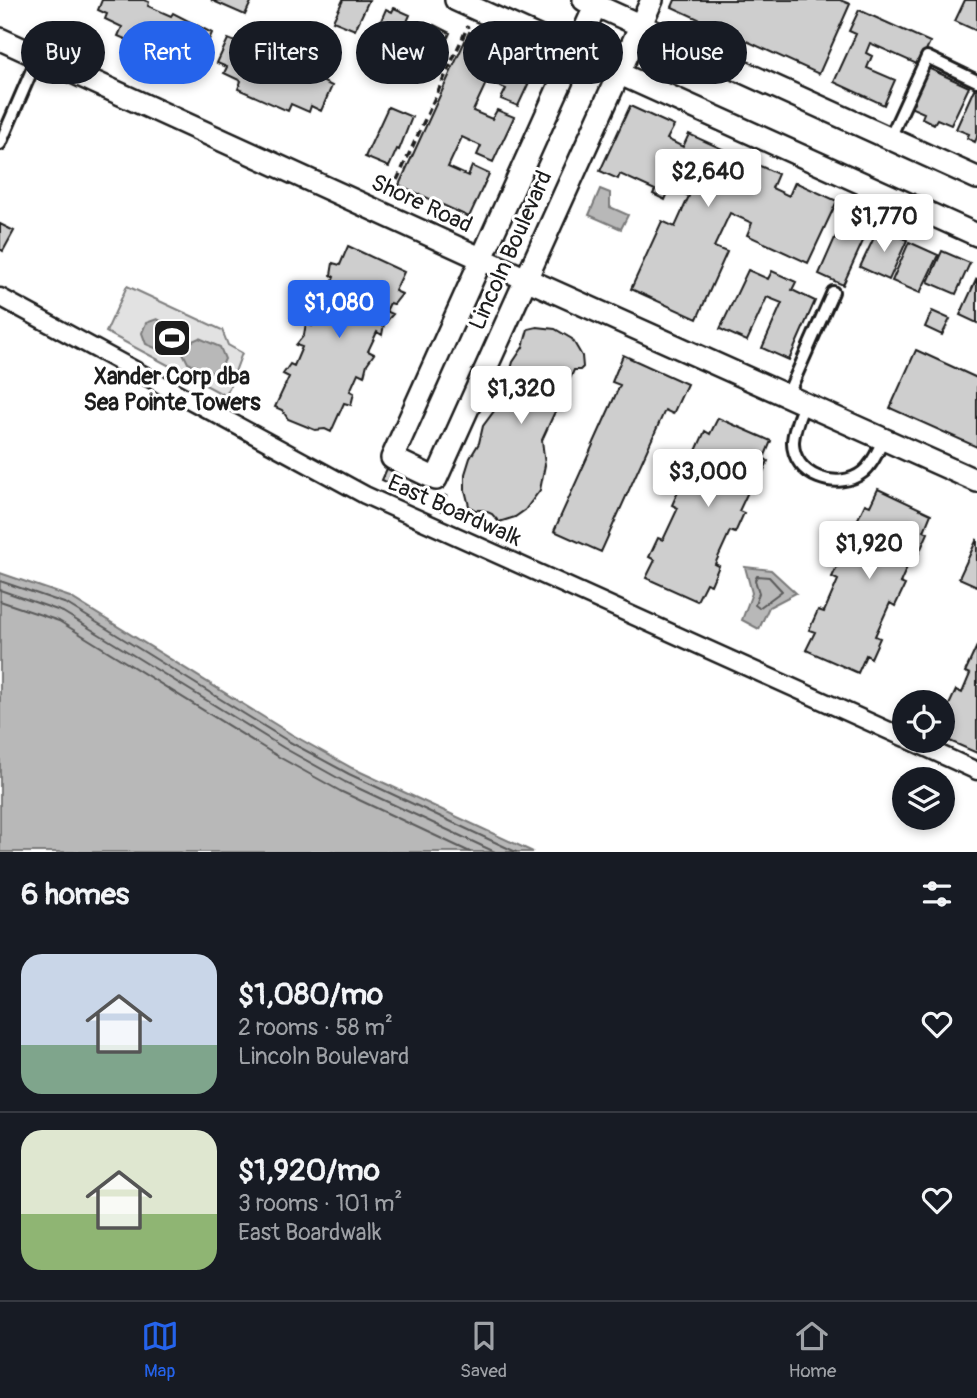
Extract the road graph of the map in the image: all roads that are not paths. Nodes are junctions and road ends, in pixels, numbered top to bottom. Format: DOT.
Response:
graph roads {
  1 [pos="456,0"];
  2 [pos="652,0"];
  3 [pos="592,2"];
  4 [pos="502,21"];
  5 [pos="585,21"];
  6 [pos="642,21"];
  7 [pos="637,24"];
  8 [pos="637,33"];
  9 [pos="0,39"];
  10 [pos="21,48"];
  11 [pos="623,65"];
  12 [pos="747,74"];
  13 [pos="623,76"];
  14 [pos="977,81"];
  15 [pos="26,84"];
  16 [pos="99,84"];
  17 [pos="560,84"];
  18 [pos="614,84"];
  19 [pos="890,138"];
  20 [pos="0,144"];
  21 [pos="977,178"];
  22 [pos="977,235"];
  23 [pos="481,259"];
  24 [pos="526,279"];
  25 [pos="833,292"];
  26 [pos="0,297"];
  27 [pos="796,400"];
  28 [pos="884,439"];
  29 [pos="977,481"];
  30 [pos="892,732"];
  31 [pos="938,753"];
  32 [pos="977,771"];
  1 -- 4 [label="street"];
  2 -- 6 [label="street, Lincoln Boulevard"];
  3 -- 5 [label="street, Lincoln Boulevard"];
  3 -- 7 [label="street"];
  8 -- 11 [label="street, Lincoln Boulevard"];
  9 -- 10 [label="street, Shore Road"];
  12 -- 19 [label="street"];
  13 -- 22 [label="street"];
  14 -- 19 [label="lane"];
  15 -- 20 [label="lane"];
  16 -- 23 [label="street, Shore Road"];
  17 -- 23 [label="street, Lincoln Boulevard"];
  18 -- 24 [label="street, Lincoln Boulevard"];
  19 -- 21 [label="street"];
  23 -- 24 [label="street, Shore Road"];
  23 -- 24 [label="street, Lincoln Boulevard"];
  24 -- 27 [label="street, Shore Road"];
  25 -- 27 [label="lane"];
  26 -- 30 [label="street, East Boardwalk"];
  27 -- 28 [label="street, Shore Road"];
  27 -- 28 [label="lane"];
  28 -- 29 [label="street, Shore Road"];
  31 -- 32 [label="street, East Boardwalk"];
}
